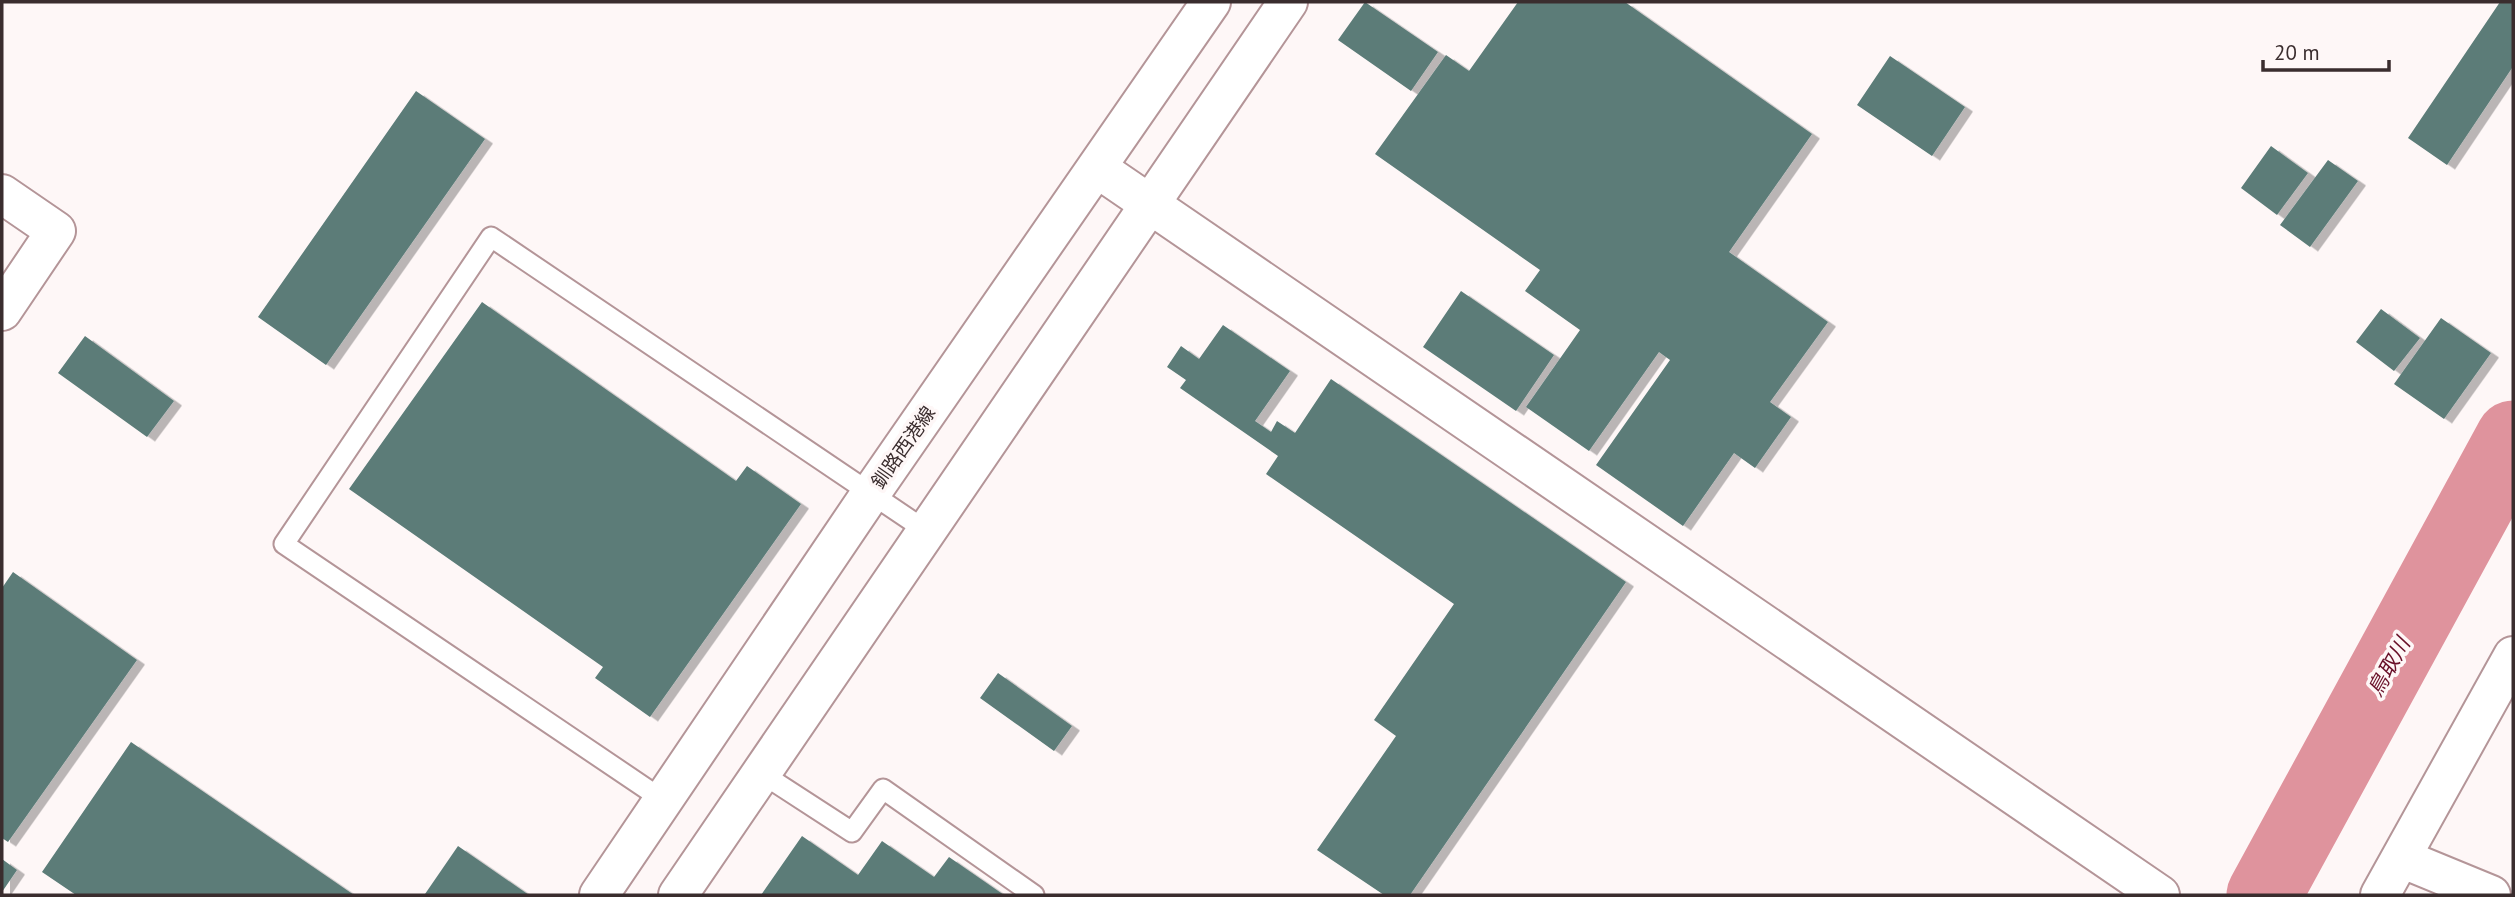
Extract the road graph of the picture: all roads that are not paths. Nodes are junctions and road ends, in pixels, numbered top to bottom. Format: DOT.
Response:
graph roads {
  1 [pos="1211,2"];
  2 [pos="1288,2"];
  3 [pos="1097,168"];
  4 [pos="2,194"];
  5 [pos="1148,203"];
  6 [pos="2,311"];
  7 [pos="871,494"];
  8 [pos="925,530"];
  9 [pos="2513,656"];
  10 [pos="761,773"];
  11 [pos="663,800"];
  12 [pos="2401,858"];
  13 [pos="599,895"];
  14 [pos="678,895"];
  15 [pos="1034,895"];
  16 [pos="2160,895"];
  17 [pos="2380,895"];
  18 [pos="2491,895"];
  1 -- 3 [label="main road, 釧路西港線"];
  2 -- 5 [label="main road"];
  3 -- 5 [label="main road"];
  3 -- 7 [label="main road, 釧路西港線"];
  4 -- 6 [label="main road"];
  5 -- 8 [label="main road"];
  5 -- 16 [label="main road"];
  7 -- 8 [label="lane"];
  7 -- 11 [label="main road, 釧路西港線"];
  7 -- 11 [label="lane"];
  8 -- 10 [label="main road"];
  9 -- 12 [label="main road"];
  10 -- 14 [label="main road"];
  10 -- 15 [label="lane"];
  11 -- 13 [label="main road, 釧路西港線"];
  12 -- 17 [label="main road"];
  12 -- 18 [label="main road"];
}
